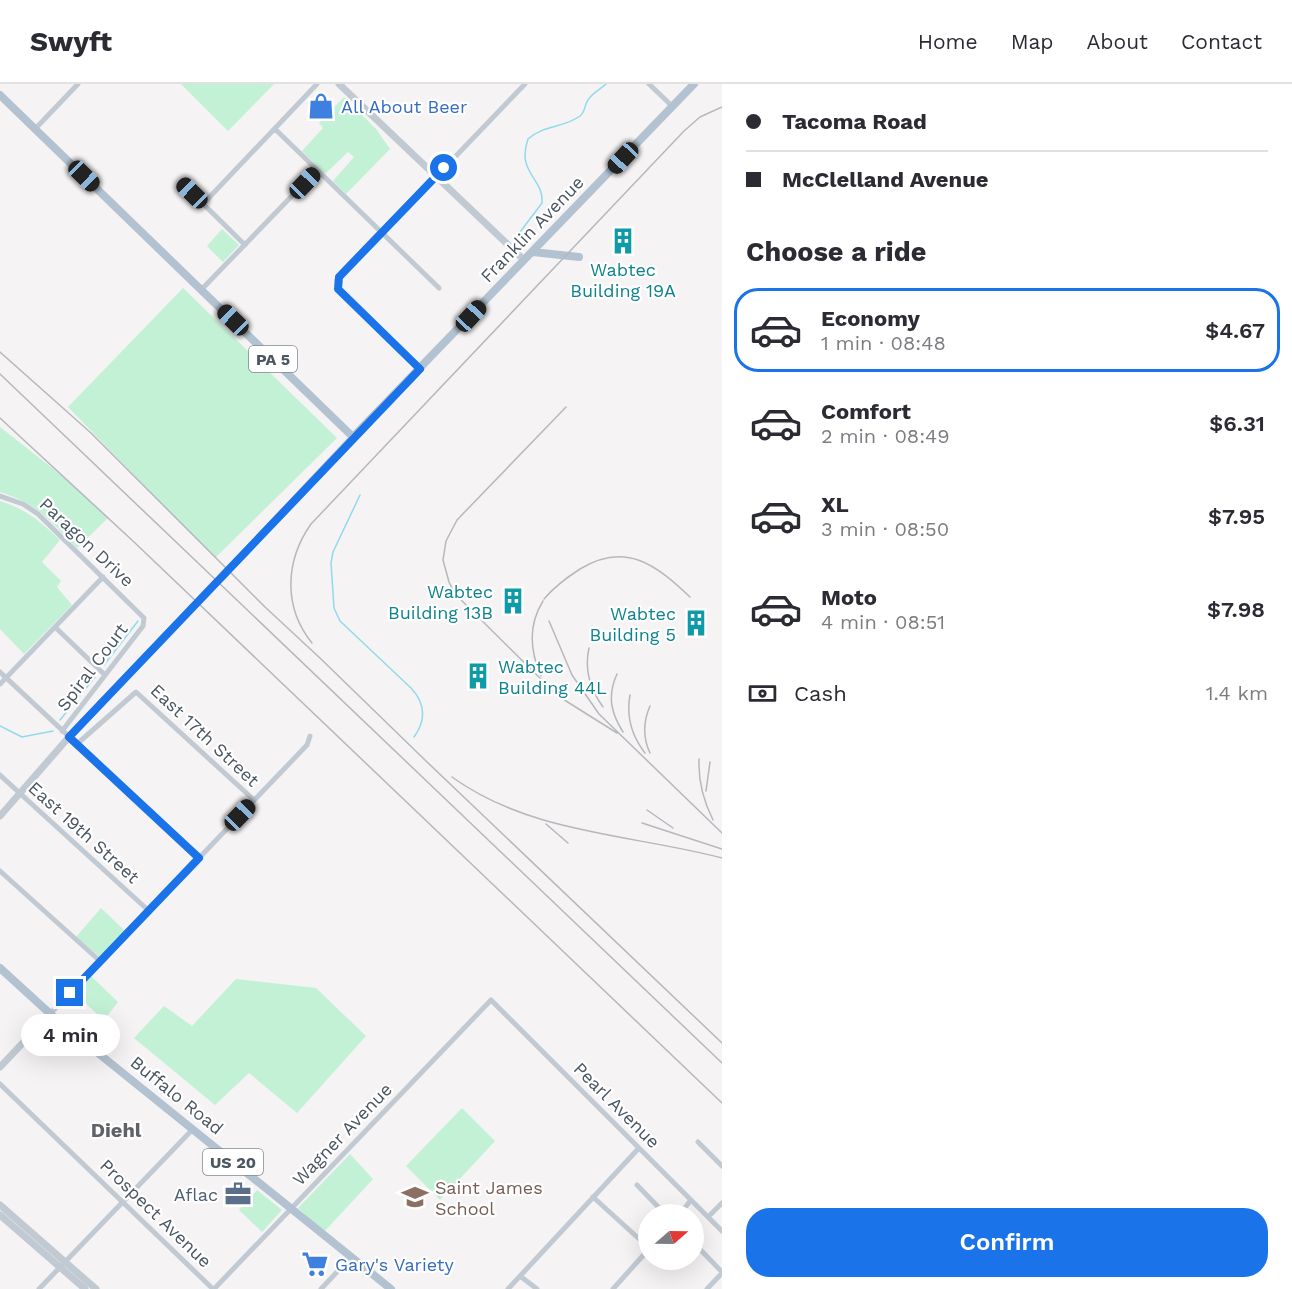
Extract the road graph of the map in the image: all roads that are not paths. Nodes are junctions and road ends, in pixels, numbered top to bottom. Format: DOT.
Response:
graph roads {
  1 [pos="78,84"];
  2 [pos="318,84"];
  3 [pos="339,84"];
  4 [pos="525,84"];
  5 [pos="648,84"];
  6 [pos="693,84"];
  7 [pos="0,95"];
  8 [pos="672,106"];
  9 [pos="35,129"];
  10 [pos="275,129"];
  11 [pos="317,170"];
  12 [pos="436,176"];
  13 [pos="182,183"];
  14 [pos="203,204"];
  15 [pos="381,233"];
  16 [pos="245,245"];
  17 [pos="533,252"];
  18 [pos="579,257"];
  19 [pos="524,260"];
  20 [pos="439,288"];
  21 [pos="201,290"];
  22 [pos="420,369"];
  23 [pos="353,437"];
  24 [pos="0,496"];
  25 [pos="103,577"];
  26 [pos="144,621"];
  27 [pos="55,627"];
  28 [pos="0,672"];
  29 [pos="105,675"];
  30 [pos="6,678"];
  31 [pos="0,684"];
  32 [pos="62,731"];
  33 [pos="310,736"];
  34 [pos="69,737"];
  35 [pos="77,744"];
  36 [pos="0,775"];
  37 [pos="20,794"];
  38 [pos="254,800"];
  39 [pos="0,816"];
  40 [pos="199,858"];
  41 [pos="0,871"];
  42 [pos="149,911"];
  43 [pos="101,962"];
  44 [pos="0,968"];
  45 [pos="491,1000"];
  46 [pos="50,1014"];
  47 [pos="0,1067"];
  48 [pos="0,1084"];
  49 [pos="193,1129"];
  50 [pos="698,1142"];
  51 [pos="639,1148"];
  52 [pos="722,1166"];
  53 [pos="637,1185"];
  54 [pos="593,1197"];
  55 [pos="691,1200"];
  56 [pos="122,1202"];
  57 [pos="722,1203"];
  58 [pos="655,1204"];
  59 [pos="688,1204"];
  60 [pos="0,1205"];
  61 [pos="291,1209"];
  62 [pos="0,1215"];
  63 [pos="708,1217"];
  64 [pos="722,1231"];
  65 [pos="638,1240"];
  66 [pos="704,1253"];
  67 [pos="351,1257"];
  68 [pos="638,1260"];
  69 [pos="63,1264"];
  70 [pos="722,1272"];
  71 [pos="520,1276"];
  72 [pos="39,1289"];
  73 [pos="85,1289"];
  74 [pos="96,1289"];
  75 [pos="213,1289"];
  76 [pos="321,1289"];
  77 [pos="390,1289"];
  78 [pos="508,1289"];
  79 [pos="537,1289"];
  80 [pos="613,1289"];
  81 [pos="707,1289"];
  1 -- 9 [label="street"];
  2 -- 10 [label="street"];
  3 -- 12 [label="street"];
  4 -- 12 [label="street"];
  5 -- 8 [label="street"];
  6 -- 8 [label="main road, Franklin Avenue"];
  7 -- 9 [label="main road, PA 5"];
  8 -- 17 [label="main road, Franklin Avenue"];
  9 -- 21 [label="main road, PA 5"];
  10 -- 11 [label="street"];
  10 -- 14 [label="street"];
  11 -- 15 [label="street"];
  11 -- 16 [label="street"];
  12 -- 15 [label="street"];
  12 -- 19 [label="street"];
  13 -- 14 [label="street"];
  14 -- 16 [label="street"];
  15 -- 20 [label="street"];
  15 -- 22 [label="street"];
  16 -- 21 [label="street"];
  17 -- 18 [label="main road"];
  17 -- 19 [label="main road, Franklin Avenue"];
  19 -- 22 [label="main road, Franklin Avenue"];
  21 -- 23 [label="main road, PA 5"];
  22 -- 23 [label="main road, Franklin Avenue"];
  23 -- 34 [label="street, Franklin Avenue, bridge"];
  24 -- 25 [label="street, Paragon Drive"];
  25 -- 26 [label="street, Paragon Drive"];
  25 -- 27 [label="street"];
  26 -- 29 [label="street, Spiral Court"];
  27 -- 29 [label="street"];
  27 -- 30 [label="street"];
  28 -- 30 [label="street"];
  29 -- 32 [label="street, Spiral Court"];
  30 -- 31 [label="street"];
  30 -- 32 [label="street"];
  32 -- 34 [label="street"];
  33 -- 38 [label="street"];
  34 -- 35 [label="street"];
  34 -- 37 [label="street, Franklin Avenue"];
  35 -- 38 [label="street, East 17th Street"];
  35 -- 40 [label="street"];
  36 -- 37 [label="street, East 19th Street"];
  37 -- 39 [label="street, Franklin Avenue"];
  37 -- 42 [label="street, East 19th Street"];
  38 -- 40 [label="street"];
  40 -- 42 [label="street"];
  41 -- 43 [label="street"];
  42 -- 43 [label="street"];
  43 -- 46 [label="street"];
  44 -- 46 [label="main road, Buffalo Road / US 20"];
  45 -- 51 [label="street, Pearl Avenue"];
  45 -- 61 [label="street, Wagner Avenue"];
  46 -- 47 [label="street"];
  46 -- 49 [label="main road, Buffalo Road / US 20"];
  48 -- 56 [label="street, Prospect Avenue"];
  49 -- 56 [label="street"];
  49 -- 61 [label="main road, Buffalo Road / US 20"];
  50 -- 52 [label="street"];
  51 -- 54 [label="street"];
  51 -- 55 [label="street, Pearl Avenue"];
  53 -- 58 [label="street"];
  54 -- 65 [label="street"];
  54 -- 71 [label="street"];
  55 -- 59 [label="street"];
  55 -- 63 [label="street, Pearl Avenue"];
  56 -- 69 [label="street"];
  56 -- 75 [label="street, Prospect Avenue"];
  57 -- 63 [label="street"];
  60 -- 69 [label="street"];
  61 -- 67 [label="main road, Buffalo Road / US 20"];
  61 -- 75 [label="street, Wagner Avenue"];
  62 -- 69 [label="street"];
  63 -- 64 [label="street, Pearl Avenue"];
  66 -- 70 [label="street"];
  67 -- 76 [label="street"];
  67 -- 77 [label="main road, Buffalo Road / US 20"];
  68 -- 80 [label="street"];
  69 -- 72 [label="street"];
  69 -- 73 [label="street"];
  69 -- 74 [label="street"];
  70 -- 81 [label="street"];
  71 -- 78 [label="street"];
  71 -- 79 [label="street"];
}
